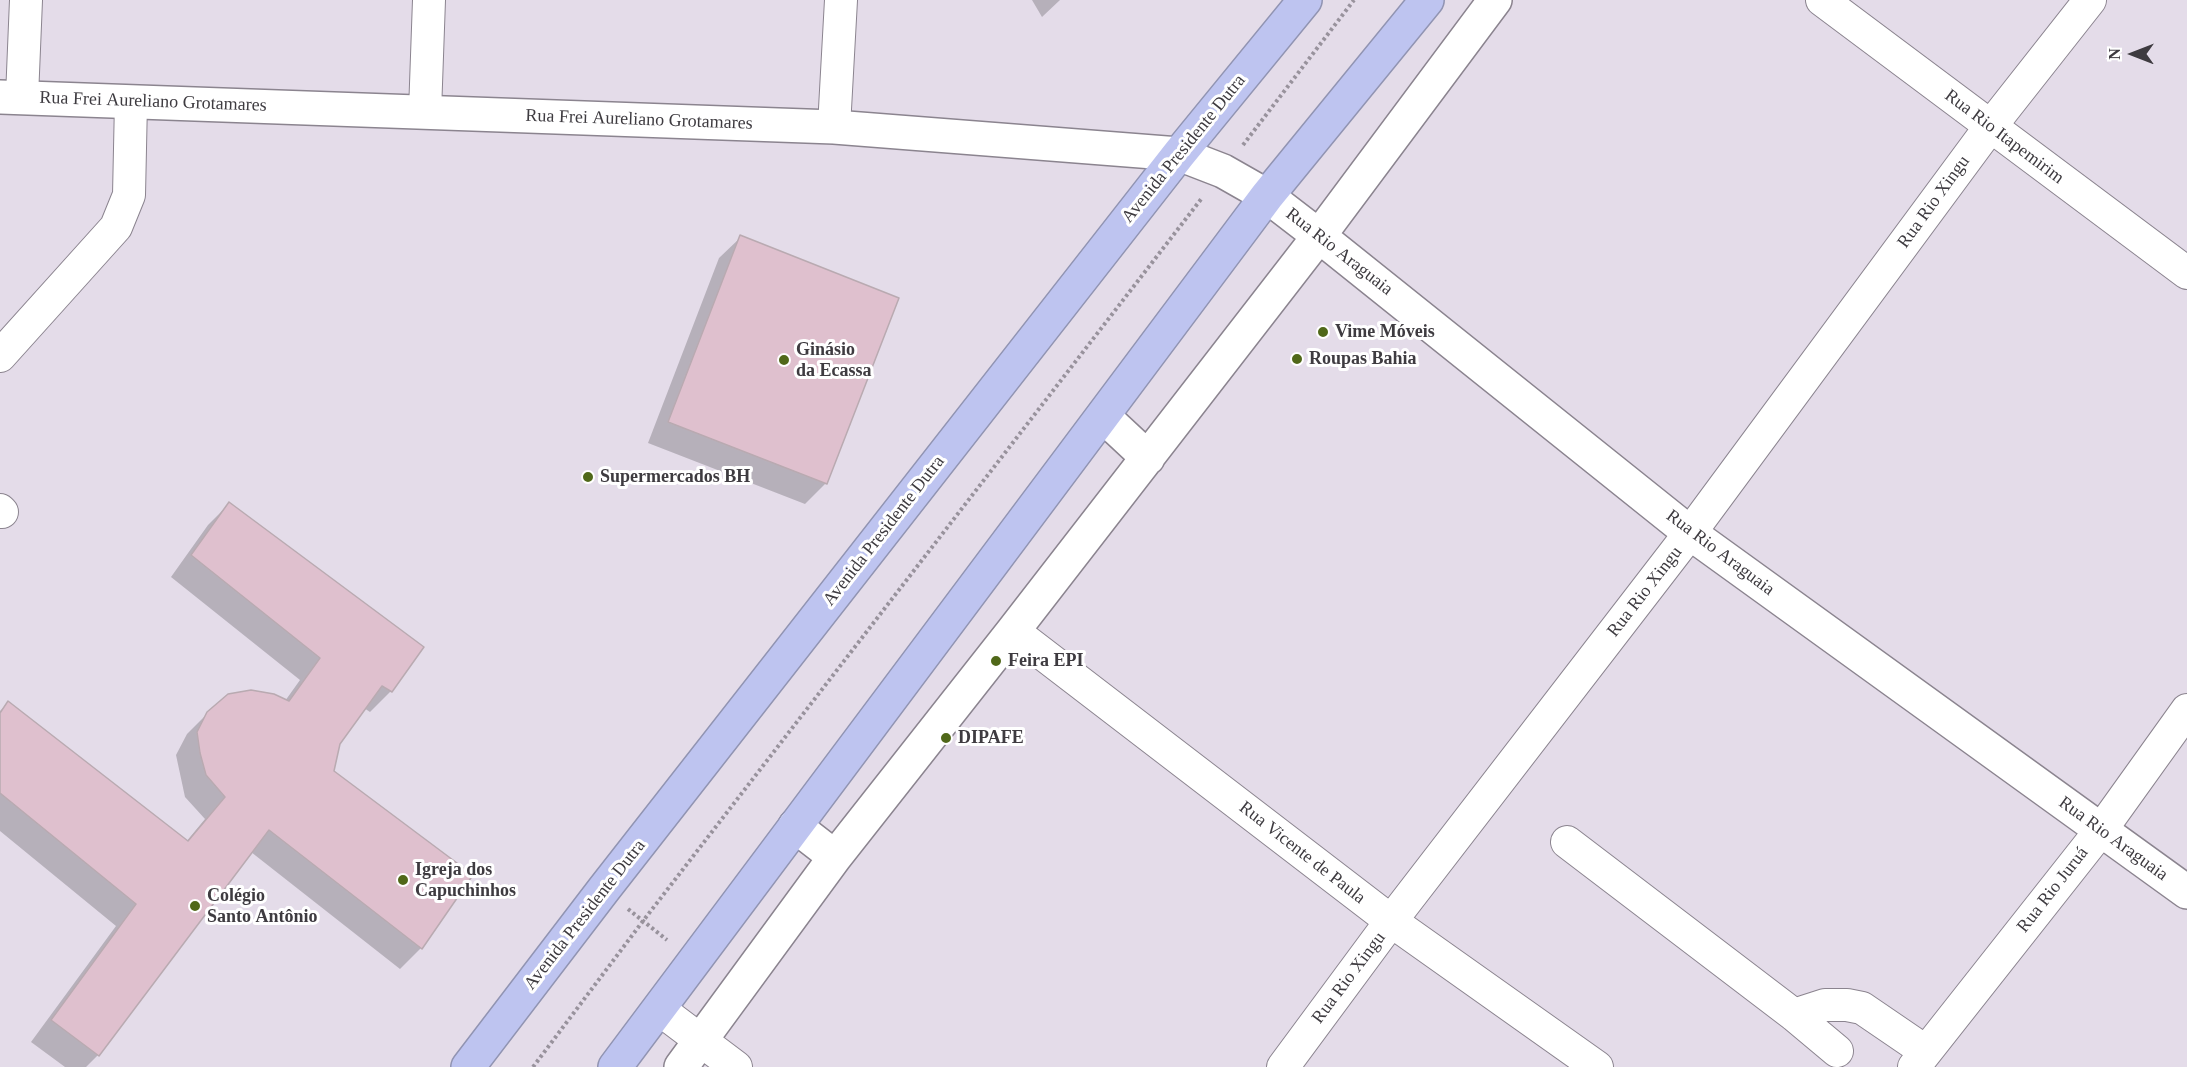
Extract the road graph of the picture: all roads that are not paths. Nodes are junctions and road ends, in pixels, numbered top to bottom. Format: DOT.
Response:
graph roads {
  1 [pos="26,0"];
  2 [pos="429,0"];
  3 [pos="841,0"];
  4 [pos="1305,0"];
  5 [pos="1427,0"];
  6 [pos="1495,0"];
  7 [pos="1822,0"];
  8 [pos="2090,0"];
  9 [pos="11,97"];
  10 [pos="131,102"];
  11 [pos="425,112"];
  12 [pos="834,127"];
  13 [pos="1990,127"];
  14 [pos="1179,154"];
  15 [pos="1267,196"];
  16 [pos="1319,236"];
  17 [pos="2187,273"];
  18 [pos="0,356"];
  19 [pos="1103,416"];
  20 [pos="1148,458"];
  21 [pos="1690,533"];
  22 [pos="1013,631"];
  23 [pos="2187,710"];
  24 [pos="795,826"];
  25 [pos="2101,830"];
  26 [pos="1567,842"];
  27 [pos="835,856"];
  28 [pos="2187,892"];
  29 [pos="1391,921"];
  30 [pos="659,1009"];
  31 [pos="1794,1015"];
  32 [pos="702,1041"];
  33 [pos="1837,1052"];
  34 [pos="1920,1059"];
  35 [pos="468,1067"];
  36 [pos="615,1067"];
  37 [pos="681,1067"];
  38 [pos="736,1067"];
  39 [pos="1283,1067"];
  40 [pos="1597,1067"];
  1 -- 9 [label="street"];
  2 -- 11 [label="street"];
  3 -- 12 [label="street"];
  4 -- 14 [label="highway, Avenida Presidente Dutra"];
  5 -- 15 [label="highway"];
  6 -- 16 [label="street"];
  7 -- 13 [label="street, Rua Rio Itapemirim"];
  8 -- 13 [label="street, Rua Rio Xingu"];
  9 -- 10 [label="street, Rua Frei Aureliano Grotamares"];
  10 -- 11 [label="street, Rua Frei Aureliano Grotamares"];
  10 -- 18 [label="street"];
  11 -- 12 [label="street, Rua Frei Aureliano Grotamares"];
  12 -- 14 [label="street, Rua Frei Aureliano Grotamares"];
  13 -- 17 [label="street, Rua Rio Itapemirim"];
  13 -- 21 [label="street, Rua Rio Xingu"];
  14 -- 15 [label="street, Rua Frei Aureliano Grotamares"];
  14 -- 35 [label="highway, Avenida Presidente Dutra"];
  15 -- 16 [label="street, Rua Rio Araguaia"];
  15 -- 19 [label="highway"];
  16 -- 20 [label="street"];
  16 -- 21 [label="street, Rua Rio Araguaia"];
  19 -- 20 [label="street"];
  19 -- 24 [label="highway"];
  20 -- 22 [label="street"];
  21 -- 25 [label="street, Rua Rio Araguaia"];
  21 -- 29 [label="street, Rua Rio Xingu"];
  22 -- 27 [label="street"];
  22 -- 29 [label="street, Rua Vicente de Paula"];
  23 -- 25 [label="street, Rua Rio Juruá"];
  24 -- 27 [label="street"];
  24 -- 30 [label="highway"];
  25 -- 28 [label="street, Rua Rio Araguaia"];
  25 -- 34 [label="street, Rua Rio Juruá"];
  26 -- 31 [label="street"];
  27 -- 32 [label="street"];
  29 -- 39 [label="street, Rua Rio Xingu"];
  29 -- 40 [label="street, Rua Vicente de Paula"];
  30 -- 32 [label="street"];
  30 -- 36 [label="highway"];
  31 -- 33 [label="street"];
  31 -- 34 [label="street"];
  32 -- 37 [label="street"];
  32 -- 38 [label="street"];
}
